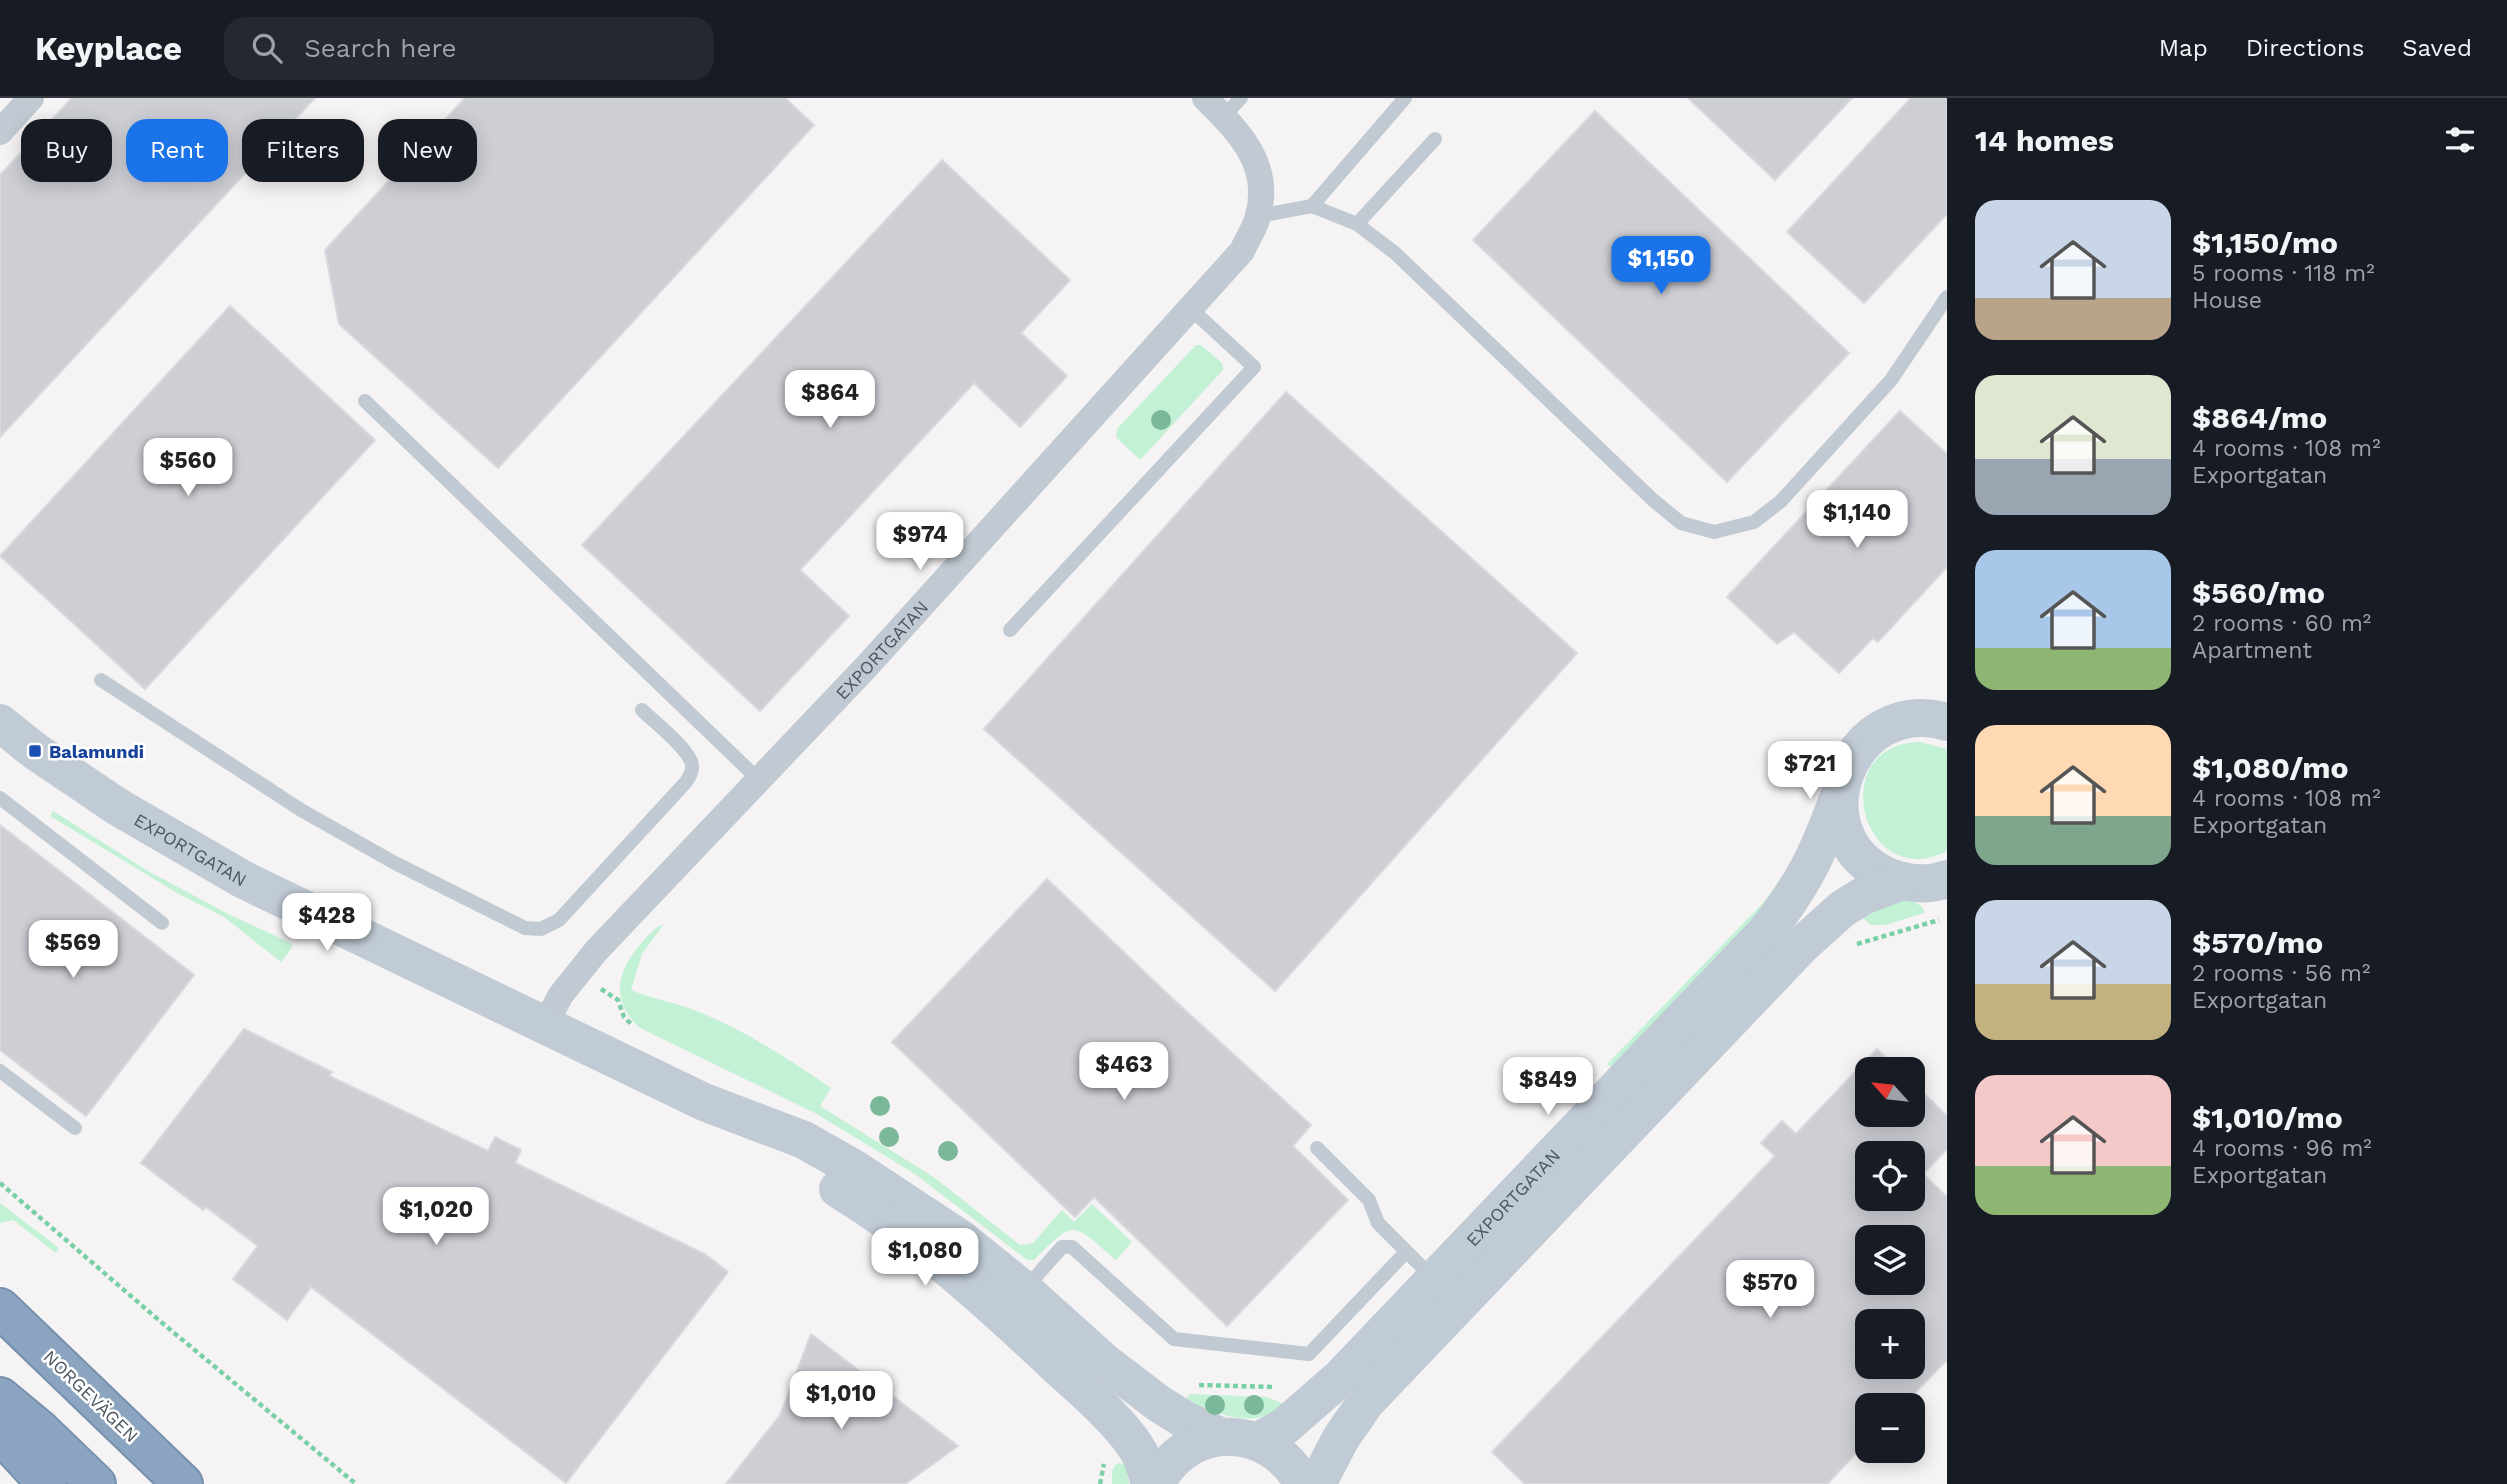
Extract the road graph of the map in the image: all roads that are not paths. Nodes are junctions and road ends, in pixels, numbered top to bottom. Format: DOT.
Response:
graph roads {
  1 [pos="31,98"];
  2 [pos="1405,98"];
  3 [pos="1223,104"];
  4 [pos="0,132"];
  5 [pos="1435,139"];
  6 [pos="1312,206"];
  7 [pos="1258,216"];
  8 [pos="1357,224"];
  9 [pos="1947,297"];
  10 [pos="1191,309"];
  11 [pos="365,401"];
  12 [pos="1010,630"];
  13 [pos="101,680"];
  14 [pos="642,710"];
  15 [pos="1947,722"];
  16 [pos="0,723"];
  17 [pos="760,781"];
  18 [pos="1839,796"];
  19 [pos="0,798"];
  20 [pos="1947,879"];
  21 [pos="1903,881"];
  22 [pos="162,923"];
  23 [pos="546,1024"];
  24 [pos="0,1071"];
  25 [pos="704,1102"];
  26 [pos="75,1128"];
  27 [pos="1317,1148"];
  28 [pos="1406,1252"];
  29 [pos="1435,1280"];
  30 [pos="1024,1290"];
  31 [pos="0,1308"];
  32 [pos="0,1397"];
  33 [pos="0,1433"];
  34 [pos="1240,1439"];
  35 [pos="47,1484"];
  36 [pos="96,1484"];
  37 [pos="183,1484"];
  38 [pos="1150,1484"];
  39 [pos="1156,1484"];
  40 [pos="1303,1484"];
  41 [pos="1317,1484"];
  1 -- 4 [label="street"];
  2 -- 6 [label="lane"];
  3 -- 7 [label="street, EXPORTGATAN"];
  5 -- 8 [label="lane"];
  6 -- 7 [label="lane"];
  6 -- 8 [label="lane"];
  7 -- 10 [label="street, EXPORTGATAN"];
  8 -- 9 [label="lane"];
  10 -- 12 [label="lane"];
  10 -- 17 [label="street, EXPORTGATAN"];
  11 -- 17 [label="lane"];
  13 -- 14 [label="lane"];
  15 -- 18 [label="street, EXPORTGATAN"];
  16 -- 23 [label="street, EXPORTGATAN"];
  17 -- 23 [label="street, EXPORTGATAN"];
  18 -- 21 [label="street, EXPORTGATAN"];
  18 -- 29 [label="street, EXPORTGATAN"];
  19 -- 22 [label="lane"];
  20 -- 21 [label="street, EXPORTGATAN"];
  21 -- 41 [label="street, EXPORTGATAN"];
  23 -- 25 [label="street, EXPORTGATAN"];
  24 -- 26 [label="lane"];
  25 -- 30 [label="street, EXPORTGATAN"];
  25 -- 38 [label="street, EXPORTGATAN"];
  27 -- 28 [label="lane"];
  28 -- 29 [label="lane"];
  28 -- 30 [label="lane"];
  29 -- 34 [label="street, EXPORTGATAN"];
  30 -- 34 [label="street, EXPORTGATAN"];
  31 -- 37 [label="highway, NORGEVÄGEN"];
  32 -- 36 [label="highway"];
  33 -- 35 [label="highway"];
  34 -- 39 [label="street, EXPORTGATAN"];
  34 -- 40 [label="street, EXPORTGATAN"];
}
